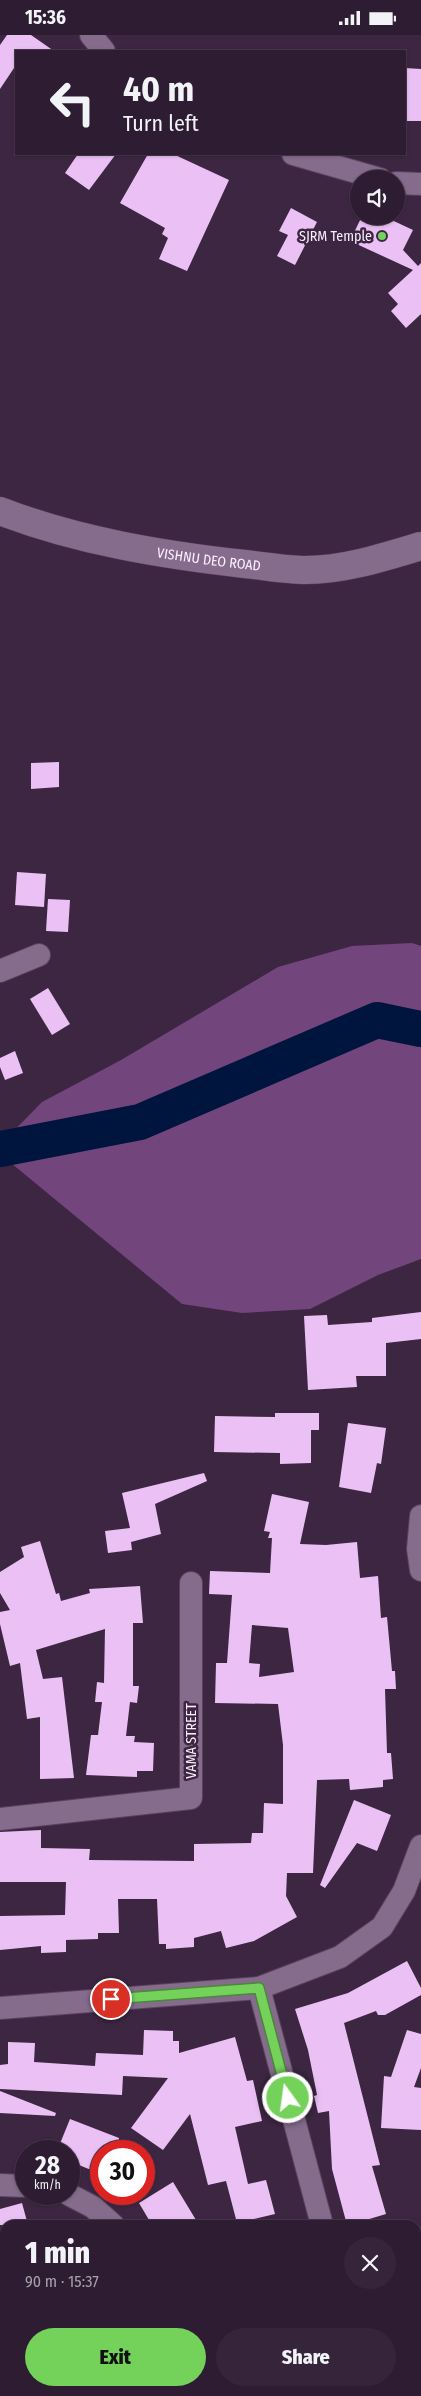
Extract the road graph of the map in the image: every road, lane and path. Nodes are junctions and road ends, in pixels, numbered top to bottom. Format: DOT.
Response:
graph roads {
  1 [pos="92,35"];
  2 [pos="103,50"];
  3 [pos="296,155"];
  4 [pos="350,170"];
  5 [pos="405,183"];
  6 [pos="421,184"];
  7 [pos="0,511"];
  8 [pos="421,547"];
  9 [pos="39,955"];
  10 [pos="0,971"];
  11 [pos="421,1516"];
  12 [pos="421,1569"];
  13 [pos="191,1583"];
  14 [pos="0,1819"];
  15 [pos="421,1846"];
  16 [pos="412,1895"];
  17 [pos="259,1988"];
  18 [pos="0,2008"];
  19 [pos="0,2185"];
  20 [pos="15,2186"];
  21 [pos="80,2200"];
  22 [pos="107,2220"];
  23 [pos="321,2220"];
  1 -- 2 [label="street"];
  3 -- 4 [label="street"];
  5 -- 6 [label="street"];
  7 -- 8 [label="street, VISHNU DEO ROAD"];
  9 -- 10 [label="street"];
  11 -- 12 [label="street"];
  13 -- 14 [label="street, VAMA STREET"];
  15 -- 16 [label="street"];
  16 -- 17 [label="street"];
  17 -- 18 [label="street"];
  17 -- 23 [label="street"];
  19 -- 20 [label="street"];
  21 -- 22 [label="street"];
}
